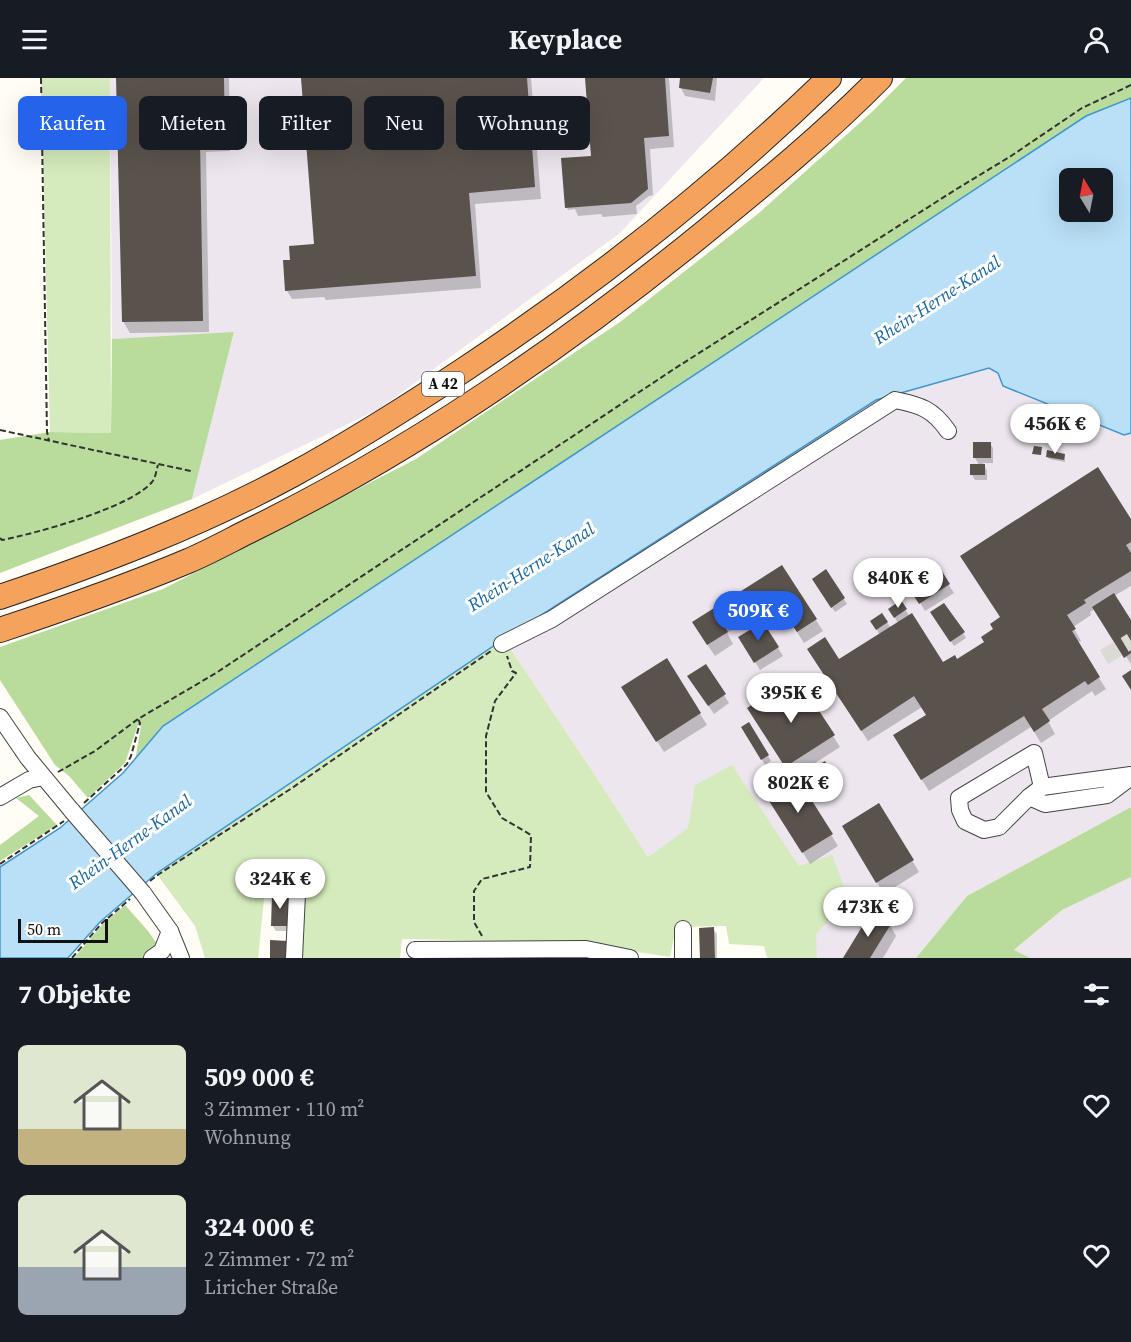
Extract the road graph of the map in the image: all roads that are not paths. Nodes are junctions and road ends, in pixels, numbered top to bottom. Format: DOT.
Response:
graph roads {
  1 [pos="829,78"];
  2 [pos="880,78"];
  3 [pos="948,431"];
  4 [pos="0,597"];
  5 [pos="0,630"];
  6 [pos="502,644"];
  7 [pos="0,717"];
  8 [pos="1131,776"];
  9 [pos="43,777"];
  10 [pos="1039,796"];
  11 [pos="0,797"];
  12 [pos="297,894"];
  13 [pos="683,929"];
  14 [pos="170,931"];
  15 [pos="415,950"];
  16 [pos="498,952"];
  17 [pos="152,958"];
  18 [pos="181,958"];
  19 [pos="294,958"];
  20 [pos="630,958"];
  21 [pos="682,958"];
  1 -- 4 [label="highway, A 42"];
  2 -- 5 [label="highway, A 42"];
  3 -- 6 [label="street"];
  7 -- 9 [label="street"];
  8 -- 10 [label="street"];
  8 -- 10 [label="street"];
  9 -- 11 [label="street"];
  9 -- 14 [label="street, bridge"];
  10 -- 10 [label="street"];
  12 -- 19 [label="street"];
  13 -- 21 [label="street"];
  14 -- 17 [label="street"];
  14 -- 18 [label="street"];
  15 -- 16 [label="street"];
  16 -- 20 [label="street"];
}
